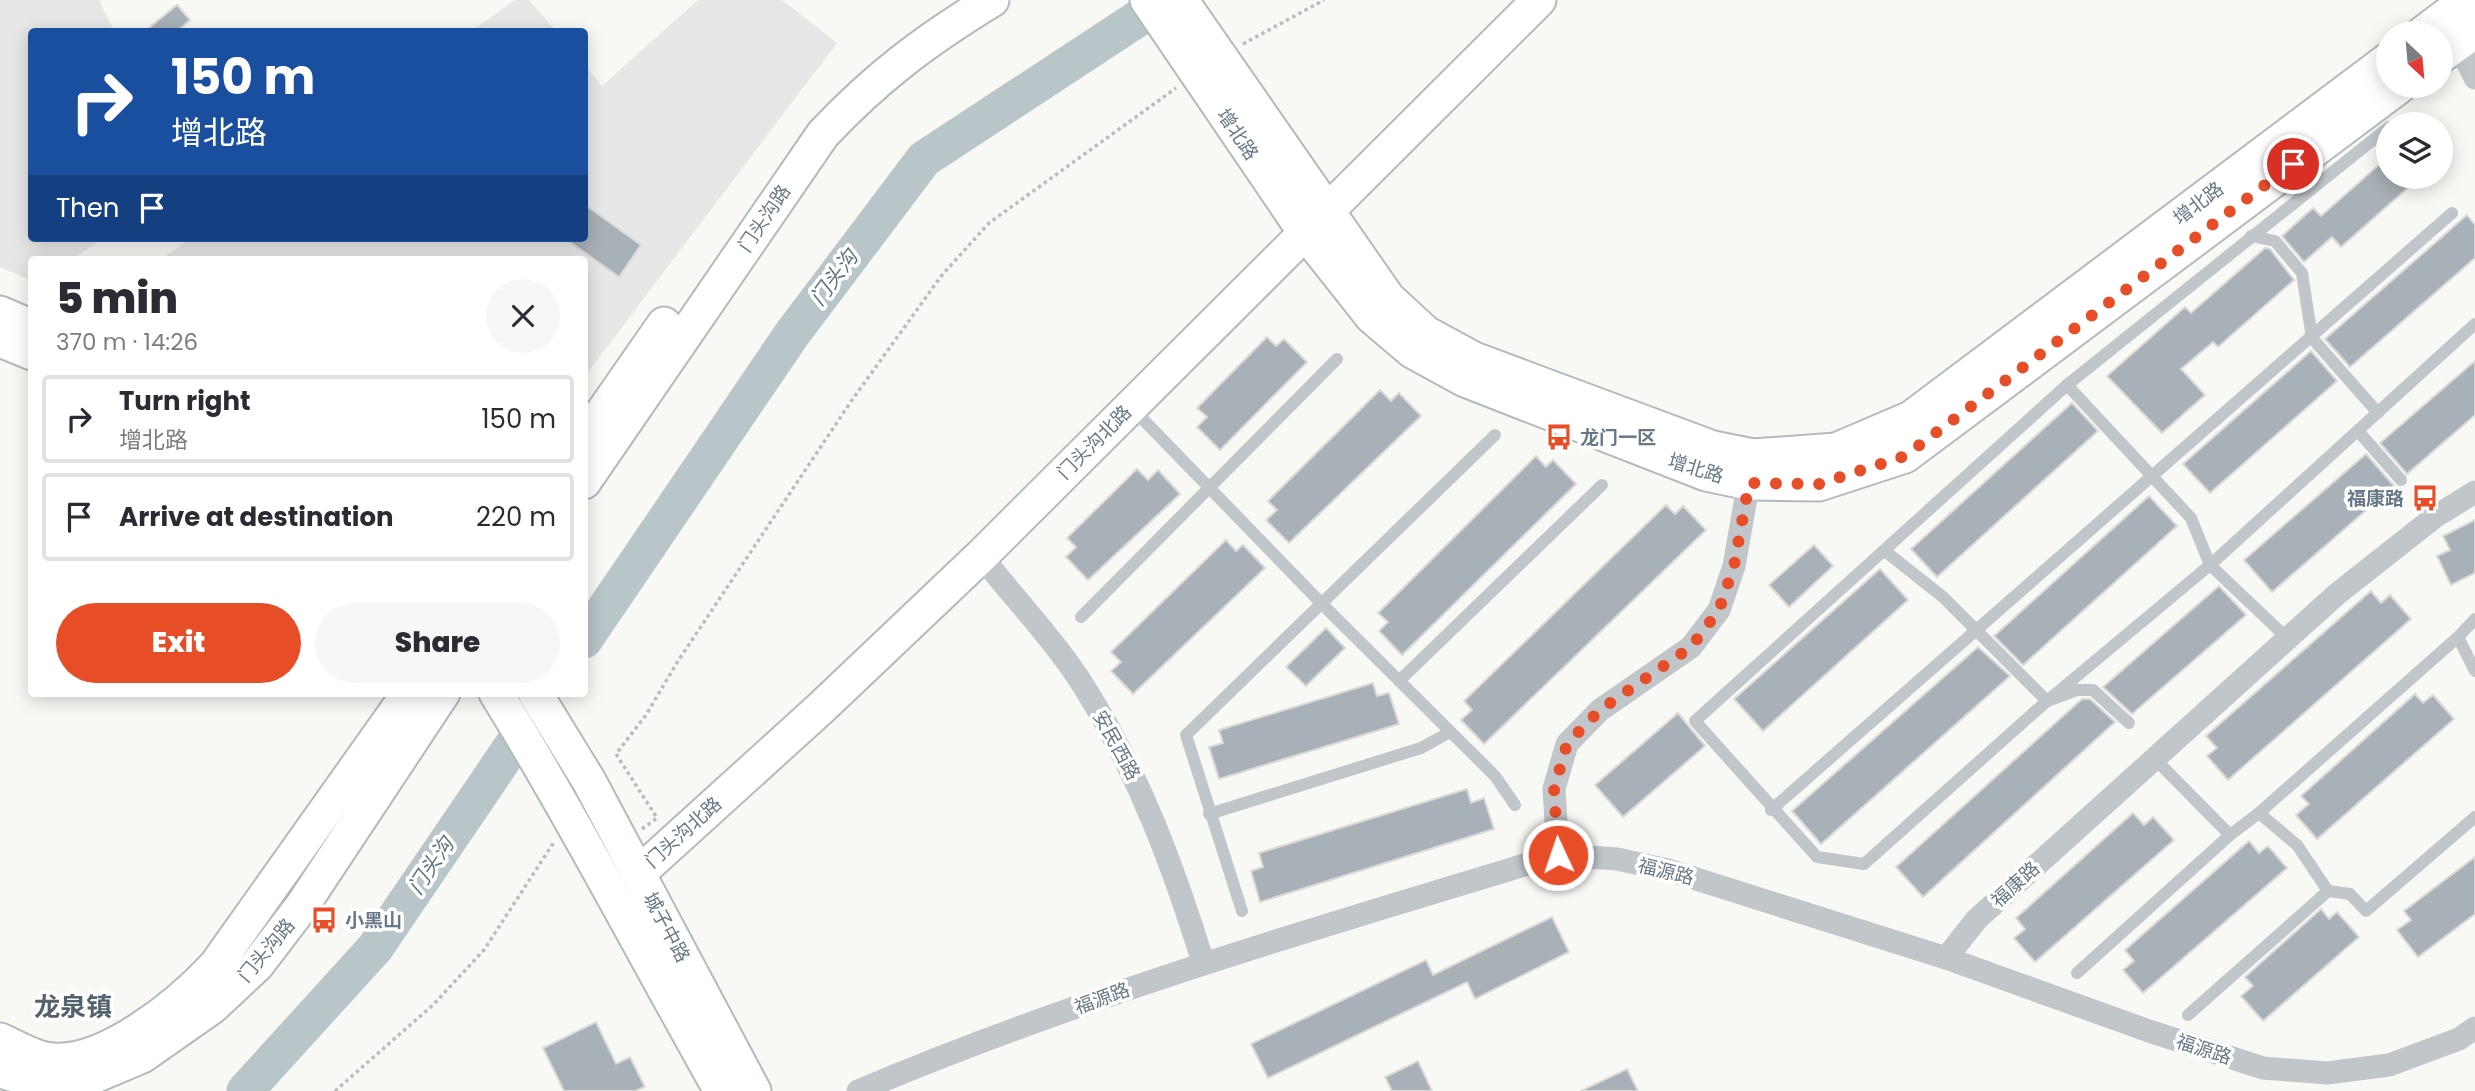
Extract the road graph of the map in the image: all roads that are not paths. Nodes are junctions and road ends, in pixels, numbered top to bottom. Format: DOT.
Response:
graph roads {
  1 [pos="955,0"];
  2 [pos="992,0"];
  3 [pos="1147,0"];
  4 [pos="1181,0"];
  5 [pos="1539,0"];
  6 [pos="2467,0"];
  7 [pos="2454,24"];
  8 [pos="2454,47"];
  9 [pos="1208,64"];
  10 [pos="2376,69"];
  11 [pos="2475,78"];
  12 [pos="2384,98"];
  13 [pos="2376,137"];
  14 [pos="2452,213"];
  15 [pos="1316,222"];
  16 [pos="2251,236"];
  17 [pos="0,313"];
  18 [pos="2475,324"];
  19 [pos="28,325"];
  20 [pos="2312,338"];
  21 [pos="0,340"];
  22 [pos="28,351"];
  23 [pos="1337,359"];
  24 [pos="2067,385"];
  25 [pos="1130,406"];
  26 [pos="2378,413"];
  27 [pos="2358,431"];
  28 [pos="588,433"];
  29 [pos="1495,435"];
  30 [pos="1751,469"];
  31 [pos="588,476"];
  32 [pos="2154,477"];
  33 [pos="2401,480"];
  34 [pos="1602,485"];
  35 [pos="1208,488"];
  36 [pos="2475,492"];
  37 [pos="1885,551"];
  38 [pos="981,556"];
  39 [pos="2210,565"];
  40 [pos="1321,603"];
  41 [pos="1081,617"];
  42 [pos="2475,619"];
  43 [pos="1976,633"];
  44 [pos="2458,637"];
  45 [pos="2287,638"];
  46 [pos="2475,671"];
  47 [pos="1399,681"];
  48 [pos="406,697"];
  49 [pos="440,697"];
  50 [pos="498,697"];
  51 [pos="538,697"];
  52 [pos="2046,701"];
  53 [pos="2129,723"];
  54 [pos="1450,732"];
  55 [pos="2155,759"];
  56 [pos="1515,806"];
  57 [pos="1772,810"];
  58 [pos="2259,813"];
  59 [pos="1209,814"];
  60 [pos="2475,817"];
  61 [pos="2230,835"];
  62 [pos="1558,855"];
  63 [pos="639,873"];
  64 [pos="2328,891"];
  65 [pos="1242,911"];
  66 [pos="1946,958"];
  67 [pos="1203,962"];
  68 [pos="2077,972"];
  69 [pos="2188,1015"];
  70 [pos="2475,1028"];
  71 [pos="0,1040"];
  72 [pos="0,1071"];
  73 [pos="71,1076"];
  74 [pos="721,1091"];
  75 [pos="754,1091"];
  76 [pos="858,1091"];
  1 -- 28 [label="street, 门头沟路"];
  2 -- 31 [label="street, 门头沟路"];
  3 -- 9 [label="street, 增北路"];
  4 -- 9 [label="street, 增北路"];
  5 -- 15 [label="street, 门头沟北路"];
  6 -- 7 [label="street"];
  8 -- 11 [label="street"];
  9 -- 15 [label="street, 增北路"];
  10 -- 30 [label="street, 增北路"];
  12 -- 30 [label="street, 增北路"];
  13 -- 16 [label="lane"];
  14 -- 20 [label="lane"];
  15 -- 25 [label="street, 门头沟北路"];
  15 -- 30 [label="street, 增北路"];
  16 -- 20 [label="lane"];
  16 -- 24 [label="lane"];
  17 -- 19 [label="street"];
  18 -- 26 [label="lane"];
  20 -- 26 [label="lane"];
  20 -- 32 [label="lane"];
  21 -- 22 [label="street"];
  23 -- 35 [label="lane"];
  24 -- 32 [label="lane"];
  24 -- 37 [label="lane"];
  25 -- 35 [label="lane"];
  25 -- 38 [label="street, 门头沟北路"];
  26 -- 27 [label="lane"];
  27 -- 33 [label="lane"];
  27 -- 39 [label="lane"];
  29 -- 40 [label="lane"];
  30 -- 62 [label="street"];
  32 -- 39 [label="lane"];
  32 -- 43 [label="lane"];
  34 -- 47 [label="lane"];
  35 -- 40 [label="lane"];
  35 -- 41 [label="lane"];
  36 -- 45 [label="street, 福康路"];
  37 -- 43 [label="lane"];
  37 -- 57 [label="lane"];
  38 -- 63 [label="street, 门头沟北路"];
  38 -- 67 [label="street, 安民西路"];
  39 -- 45 [label="lane"];
  39 -- 52 [label="lane"];
  40 -- 47 [label="lane"];
  40 -- 59 [label="lane"];
  42 -- 44 [label="lane"];
  43 -- 52 [label="lane"];
  43 -- 57 [label="lane"];
  44 -- 46 [label="lane"];
  44 -- 58 [label="lane"];
  45 -- 55 [label="street, 福康路"];
  47 -- 54 [label="lane"];
  48 -- 73 [label="street, 门头沟路"];
  49 -- 73 [label="street, 门头沟路"];
  50 -- 74 [label="street, 城子中路"];
  51 -- 63 [label="street, 城子中路"];
  52 -- 53 [label="lane"];
  52 -- 57 [label="lane"];
  54 -- 56 [label="lane"];
  54 -- 59 [label="lane"];
  55 -- 61 [label="lane"];
  55 -- 66 [label="street, 福康路"];
  58 -- 61 [label="lane"];
  58 -- 64 [label="lane"];
  59 -- 65 [label="lane"];
  60 -- 64 [label="lane"];
  61 -- 68 [label="lane"];
  62 -- 66 [label="street, 福源路"];
  62 -- 67 [label="street, 福源路"];
  63 -- 75 [label="street, 城子中路"];
  64 -- 69 [label="lane"];
  66 -- 70 [label="street, 福源路"];
  67 -- 76 [label="street, 福源路"];
  71 -- 73 [label="street, 门头沟路"];
  72 -- 73 [label="street, 门头沟路"];
}
